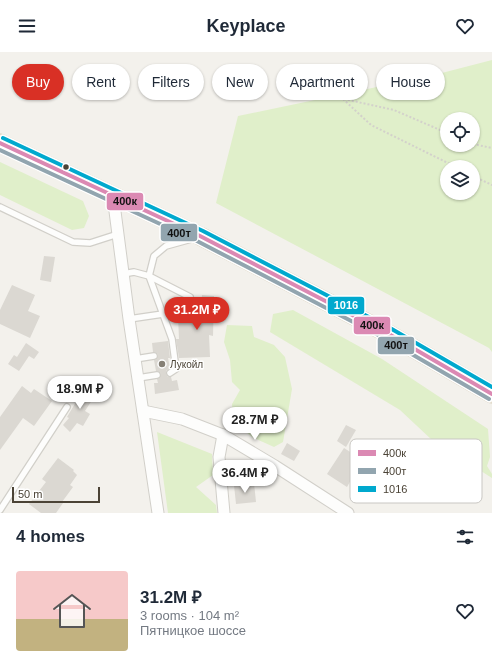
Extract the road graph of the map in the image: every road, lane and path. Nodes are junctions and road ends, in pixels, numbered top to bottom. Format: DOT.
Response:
graph roads {
  1 [pos="440,130"];
  2 [pos="0,143"];
  3 [pos="480,145"];
  4 [pos="492,148"];
  5 [pos="442,160"];
  6 [pos="480,179"];
  7 [pos="492,185"];
  8 [pos="113,196"];
  9 [pos="0,207"];
  10 [pos="118,234"];
  11 [pos="200,236"];
  12 [pos="123,274"];
  13 [pos="149,276"];
  14 [pos="190,297"];
  15 [pos="163,314"];
  16 [pos="129,319"];
  17 [pos="154,356"];
  18 [pos="135,359"];
  19 [pos="170,373"];
  20 [pos="157,375"];
  21 [pos="138,378"];
  22 [pos="490,394"];
  23 [pos="67,407"];
  24 [pos="143,411"];
  25 [pos="223,435"];
  26 [pos="0,510"];
  27 [pos="158,513"];
  28 [pos="224,513"];
  29 [pos="348,513"];
  1 -- 5 [label="path"];
  2 -- 8 [label="main road"];
  3 -- 4 [label="path"];
  6 -- 7 [label="path"];
  8 -- 10 [label="street"];
  8 -- 11 [label="main road"];
  9 -- 10 [label="lane"];
  10 -- 12 [label="street"];
  11 -- 13 [label="lane"];
  11 -- 22 [label="main road"];
  12 -- 13 [label="lane"];
  12 -- 16 [label="street"];
  13 -- 14 [label="lane"];
  13 -- 15 [label="lane"];
  15 -- 16 [label="lane"];
  15 -- 19 [label="lane"];
  16 -- 18 [label="street"];
  17 -- 18 [label="lane"];
  18 -- 21 [label="street"];
  20 -- 21 [label="lane"];
  21 -- 24 [label="street"];
  23 -- 26 [label="lane"];
  24 -- 25 [label="street"];
  24 -- 27 [label="street"];
  25 -- 28 [label="street"];
  25 -- 29 [label="street"];
}
